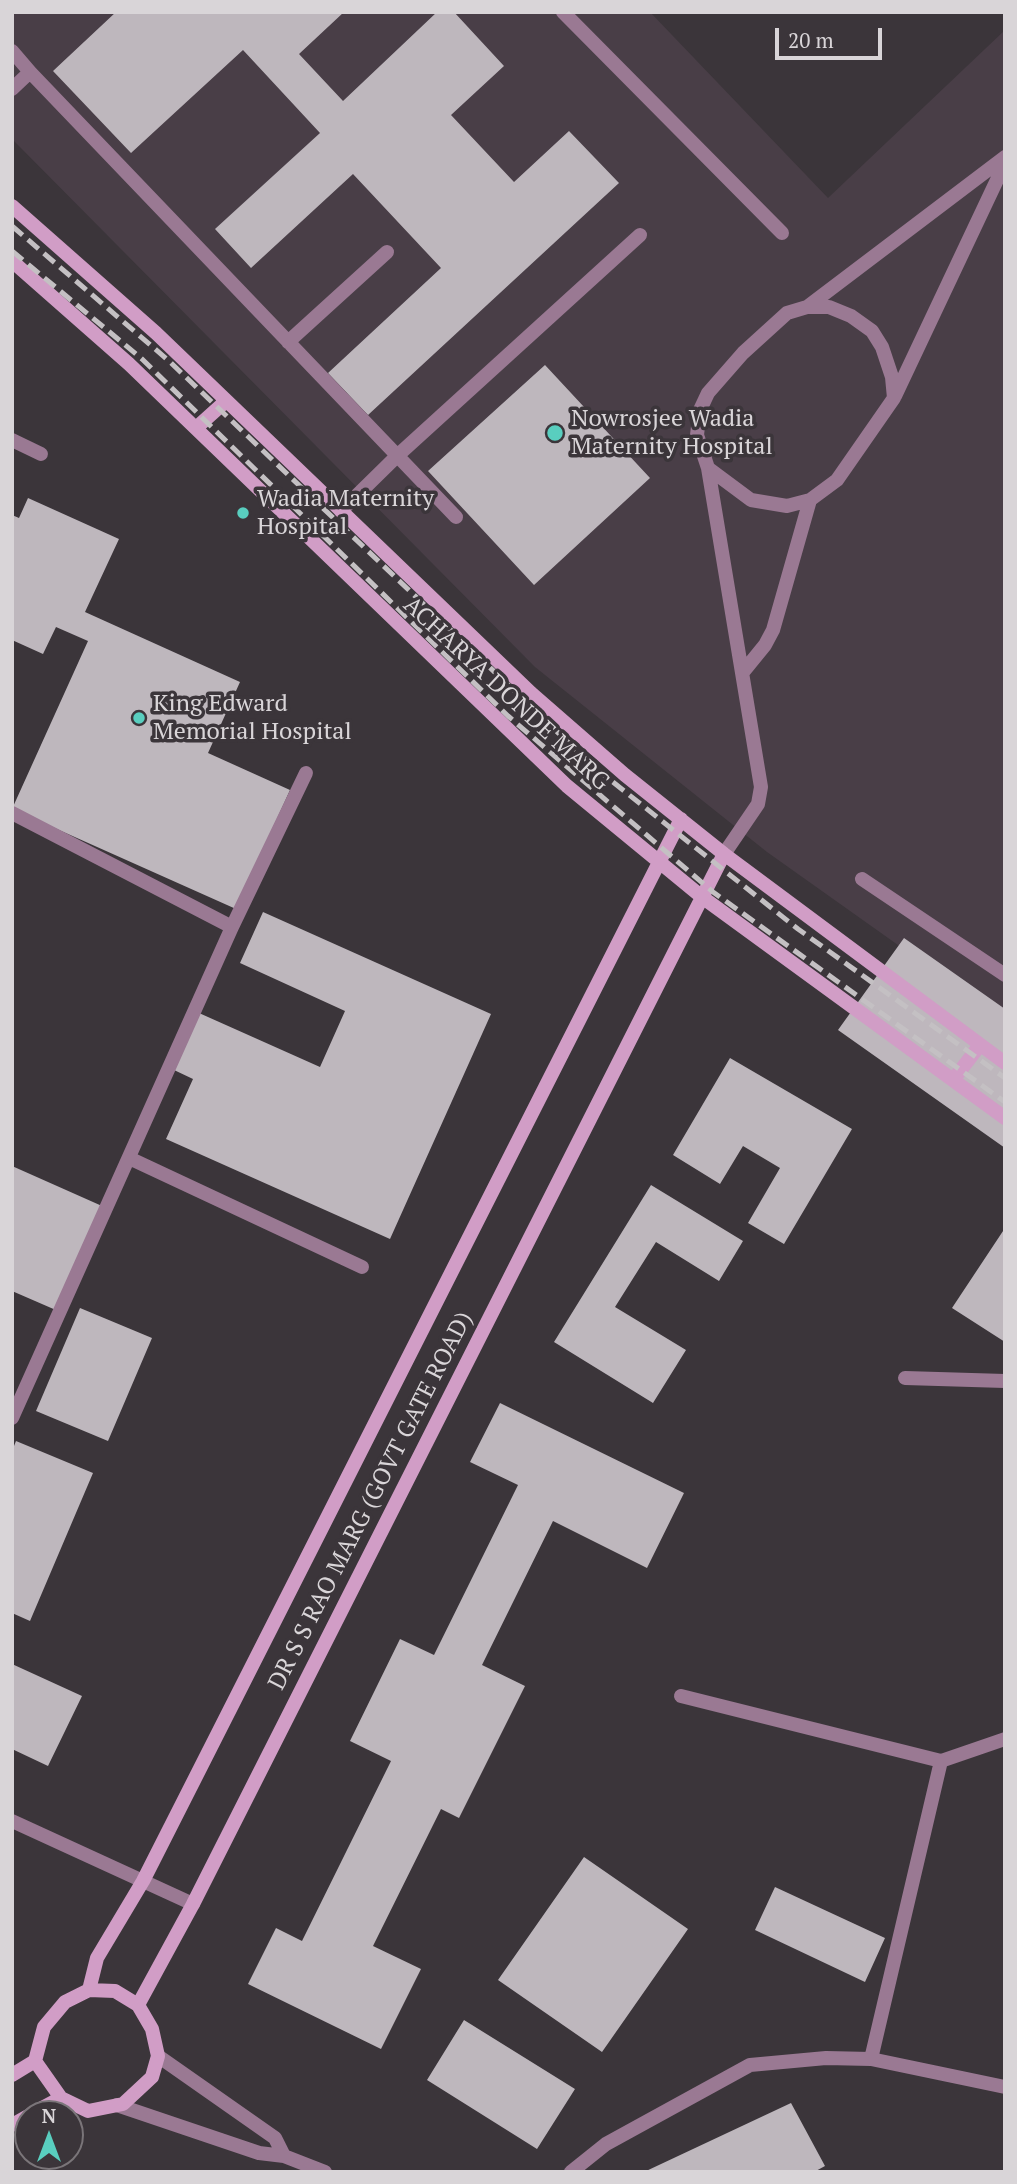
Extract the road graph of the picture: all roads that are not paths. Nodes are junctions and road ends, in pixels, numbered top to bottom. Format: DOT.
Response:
graph roads {
  1 [pos="563,12"];
  2 [pos="12,51"];
  3 [pos="30,72"];
  4 [pos="12,89"];
  5 [pos="1005,157"];
  6 [pos="1005,163"];
  7 [pos="12,206"];
  8 [pos="782,233"];
  9 [pos="640,235"];
  10 [pos="387,252"];
  11 [pos="12,261"];
  12 [pos="807,307"];
  13 [pos="288,342"];
  14 [pos="894,398"];
  15 [pos="226,401"];
  16 [pos="195,428"];
  17 [pos="12,440"];
  18 [pos="41,454"];
  19 [pos="397,456"];
  20 [pos="708,468"];
  21 [pos="810,500"];
  22 [pos="341,511"];
  23 [pos="456,517"];
  24 [pos="743,672"];
  25 [pos="306,773"];
  26 [pos="12,813"];
  27 [pos="681,820"];
  28 [pos="724,854"];
  29 [pos="659,861"];
  30 [pos="862,879"];
  31 [pos="702,897"];
  32 [pos="232,927"];
  33 [pos="1005,975"];
  34 [pos="980,1045"];
  35 [pos="1005,1063"];
  36 [pos="953,1080"];
  37 [pos="1005,1118"];
  38 [pos="129,1158"];
  39 [pos="362,1267"];
  40 [pos="905,1378"];
  41 [pos="1005,1381"];
  42 [pos="12,1418"];
  43 [pos="681,1696"];
  44 [pos="1005,1739"];
  45 [pos="941,1761"];
  46 [pos="12,1821"];
  47 [pos="143,1881"];
  48 [pos="193,1904"];
  49 [pos="89,1990"];
  50 [pos="138,2005"];
  51 [pos="158,2056"];
  52 [pos="871,2059"];
  53 [pos="35,2061"];
  54 [pos="12,2074"];
  55 [pos="1005,2087"];
  56 [pos="61,2098"];
  57 [pos="57,2100"];
  58 [pos="117,2105"];
  59 [pos="284,2156"];
  60 [pos="325,2172"];
  61 [pos="571,2172"];
  1 -- 8 [label="street"];
  2 -- 3 [label="street"];
  3 -- 4 [label="street"];
  3 -- 13 [label="street"];
  5 -- 12 [label="street"];
  6 -- 14 [label="street"];
  7 -- 15 [label="main road, ACHARYA DONDE MARG"];
  9 -- 19 [label="street"];
  10 -- 13 [label="street"];
  11 -- 16 [label="main road, ACHARYA DONDE MARG"];
  12 -- 14 [label="street"];
  12 -- 20 [label="street"];
  13 -- 19 [label="street"];
  14 -- 21 [label="street"];
  15 -- 16 [label="main road"];
  15 -- 22 [label="main road, ACHARYA DONDE MARG"];
  16 -- 29 [label="main road, ACHARYA DONDE MARG"];
  17 -- 18 [label="street"];
  19 -- 22 [label="street"];
  19 -- 23 [label="street"];
  20 -- 21 [label="street"];
  20 -- 24 [label="street"];
  21 -- 24 [label="street"];
  22 -- 27 [label="main road, ACHARYA DONDE MARG"];
  24 -- 28 [label="street"];
  25 -- 32 [label="street"];
  26 -- 32 [label="street"];
  27 -- 28 [label="main road, ACHARYA DONDE MARG"];
  27 -- 29 [label="main road"];
  28 -- 31 [label="main road, DR S S RAO MARG (GOVT GATE ROAD)"];
  28 -- 34 [label="main road, ACHARYA DONDE MARG"];
  29 -- 31 [label="main road, ACHARYA DONDE MARG"];
  29 -- 47 [label="main road"];
  30 -- 33 [label="street"];
  31 -- 36 [label="main road, ACHARYA DONDE MARG"];
  31 -- 48 [label="main road, DR S S RAO MARG (GOVT GATE ROAD)"];
  32 -- 38 [label="street"];
  34 -- 35 [label="main road, ACHARYA DONDE MARG"];
  34 -- 36 [label="main road"];
  36 -- 37 [label="main road, ACHARYA DONDE MARG"];
  38 -- 39 [label="street"];
  38 -- 42 [label="street"];
  40 -- 41 [label="street"];
  43 -- 45 [label="street"];
  44 -- 45 [label="street"];
  45 -- 52 [label="street"];
  46 -- 47 [label="street"];
  47 -- 48 [label="street"];
  47 -- 49 [label="main road"];
  48 -- 50 [label="main road, DR S S RAO MARG (GOVT GATE ROAD)"];
  49 -- 50 [label="main road"];
  49 -- 53 [label="main road"];
  50 -- 51 [label="main road"];
  51 -- 58 [label="main road"];
  51 -- 59 [label="street"];
  52 -- 55 [label="street"];
  52 -- 61 [label="street"];
  53 -- 54 [label="main road"];
  53 -- 56 [label="main road"];
  56 -- 57 [label="main road"];
  56 -- 58 [label="main road"];
  58 -- 59 [label="street"];
  59 -- 60 [label="street"];
}
